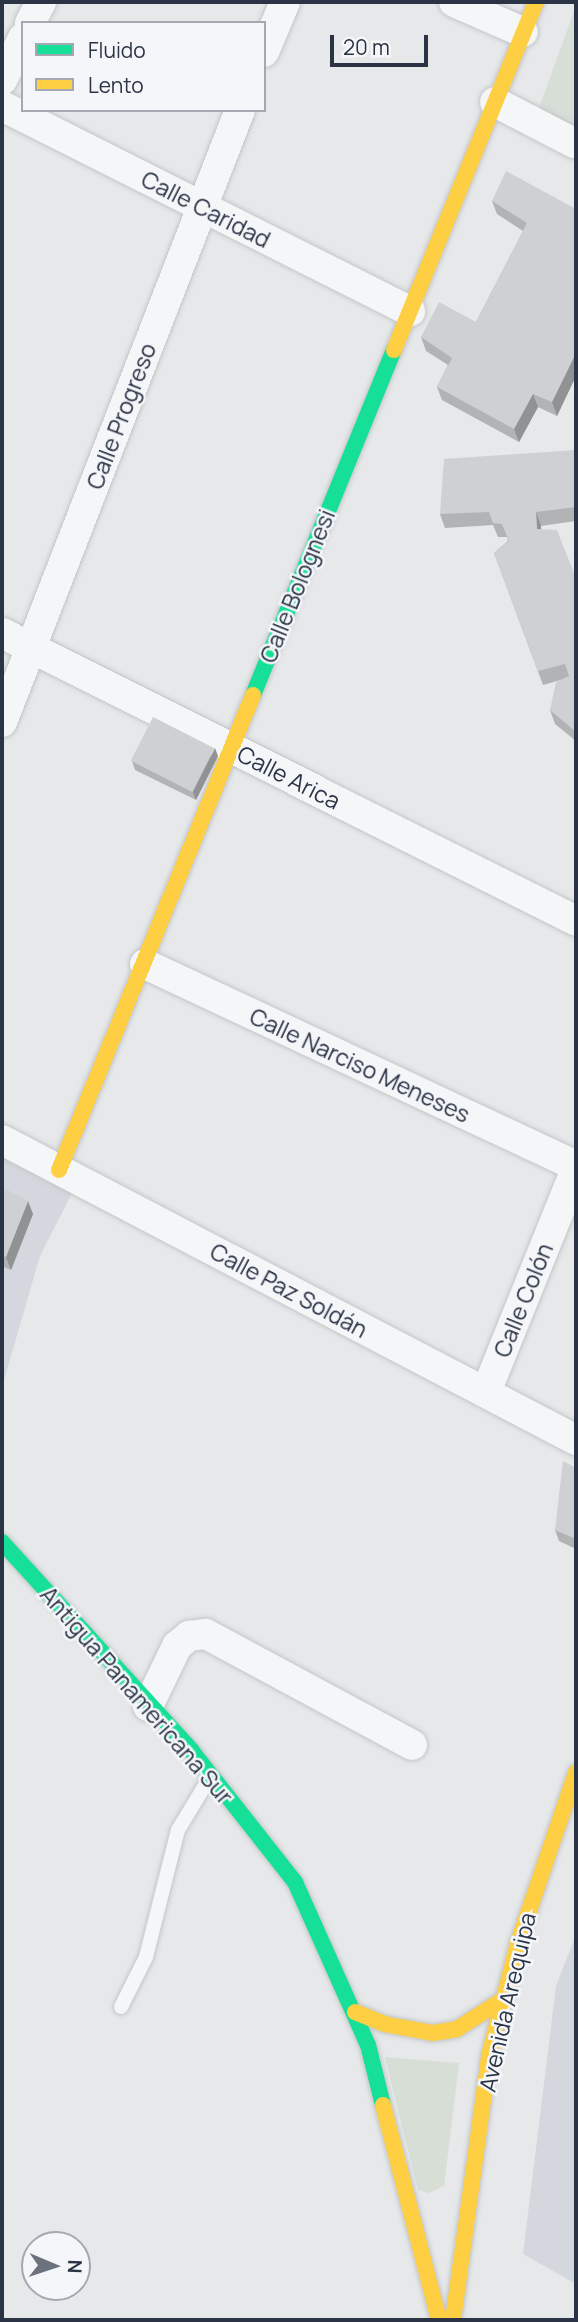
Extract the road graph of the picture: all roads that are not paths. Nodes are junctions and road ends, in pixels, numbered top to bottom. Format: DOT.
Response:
graph roads {
  1 [pos="41,2"];
  2 [pos="285,2"];
  3 [pos="454,2"];
  4 [pos="536,2"];
  5 [pos="31,21"];
  6 [pos="523,32"];
  7 [pos="21,42"];
  8 [pos="266,47"];
  9 [pos="2,80"];
  10 [pos="495,102"];
  11 [pos="2,106"];
  12 [pos="239,112"];
  13 [pos="576,144"];
  14 [pos="201,206"];
  15 [pos="410,310"];
  16 [pos="2,633"];
  17 [pos="33,649"];
  18 [pos="2,722"];
  19 [pos="230,747"];
  20 [pos="576,921"];
  21 [pos="145,964"];
  22 [pos="2,1140"];
  23 [pos="576,1168"];
  24 [pos="59,1170"];
  25 [pos="485,1392"];
  26 [pos="576,1440"];
  27 [pos="2,1542"];
  28 [pos="148,1706"];
  29 [pos="412,1745"];
  30 [pos="576,1773"];
  31 [pos="211,1774"];
  32 [pos="504,1999"];
  33 [pos="121,2007"];
  34 [pos="355,2012"];
  35 [pos="439,2320"];
  36 [pos="453,2320"];
  1 -- 5 [label="street"];
  2 -- 8 [label="street"];
  3 -- 6 [label="street"];
  4 -- 6 [label="main road, Calle Bolognesi"];
  6 -- 10 [label="main road, Calle Bolognesi"];
  7 -- 9 [label="street"];
  10 -- 13 [label="street"];
  10 -- 15 [label="main road, Calle Bolognesi"];
  11 -- 14 [label="street, Calle Caridad"];
  12 -- 14 [label="street, Calle Progreso"];
  14 -- 15 [label="street, Calle Caridad"];
  14 -- 17 [label="street, Calle Progreso"];
  15 -- 19 [label="main road, Calle Bolognesi"];
  16 -- 17 [label="street, Calle Arica"];
  17 -- 18 [label="street, Calle Progreso"];
  17 -- 19 [label="street, Calle Arica"];
  19 -- 20 [label="street, Calle Arica"];
  19 -- 21 [label="main road, Calle Bolognesi"];
  21 -- 23 [label="street, Calle Narciso Meneses"];
  21 -- 24 [label="main road, Calle Bolognesi"];
  22 -- 24 [label="street, Calle Paz Soldán"];
  23 -- 25 [label="street, Calle Colón"];
  24 -- 25 [label="street, Calle Paz Soldán"];
  25 -- 26 [label="street, Calle Paz Soldán"];
  27 -- 28 [label="main road, Antigua Panamericana Sur"];
  28 -- 29 [label="street"];
  28 -- 31 [label="main road, Antigua Panamericana Sur"];
  30 -- 32 [label="main road, Avenida Arequipa"];
  31 -- 33 [label="lane"];
  31 -- 34 [label="main road, Antigua Panamericana Sur"];
  32 -- 34 [label="main road"];
  32 -- 36 [label="main road, Avenida Arequipa"];
  34 -- 35 [label="main road, Antigua Panamericana Sur"];
}
